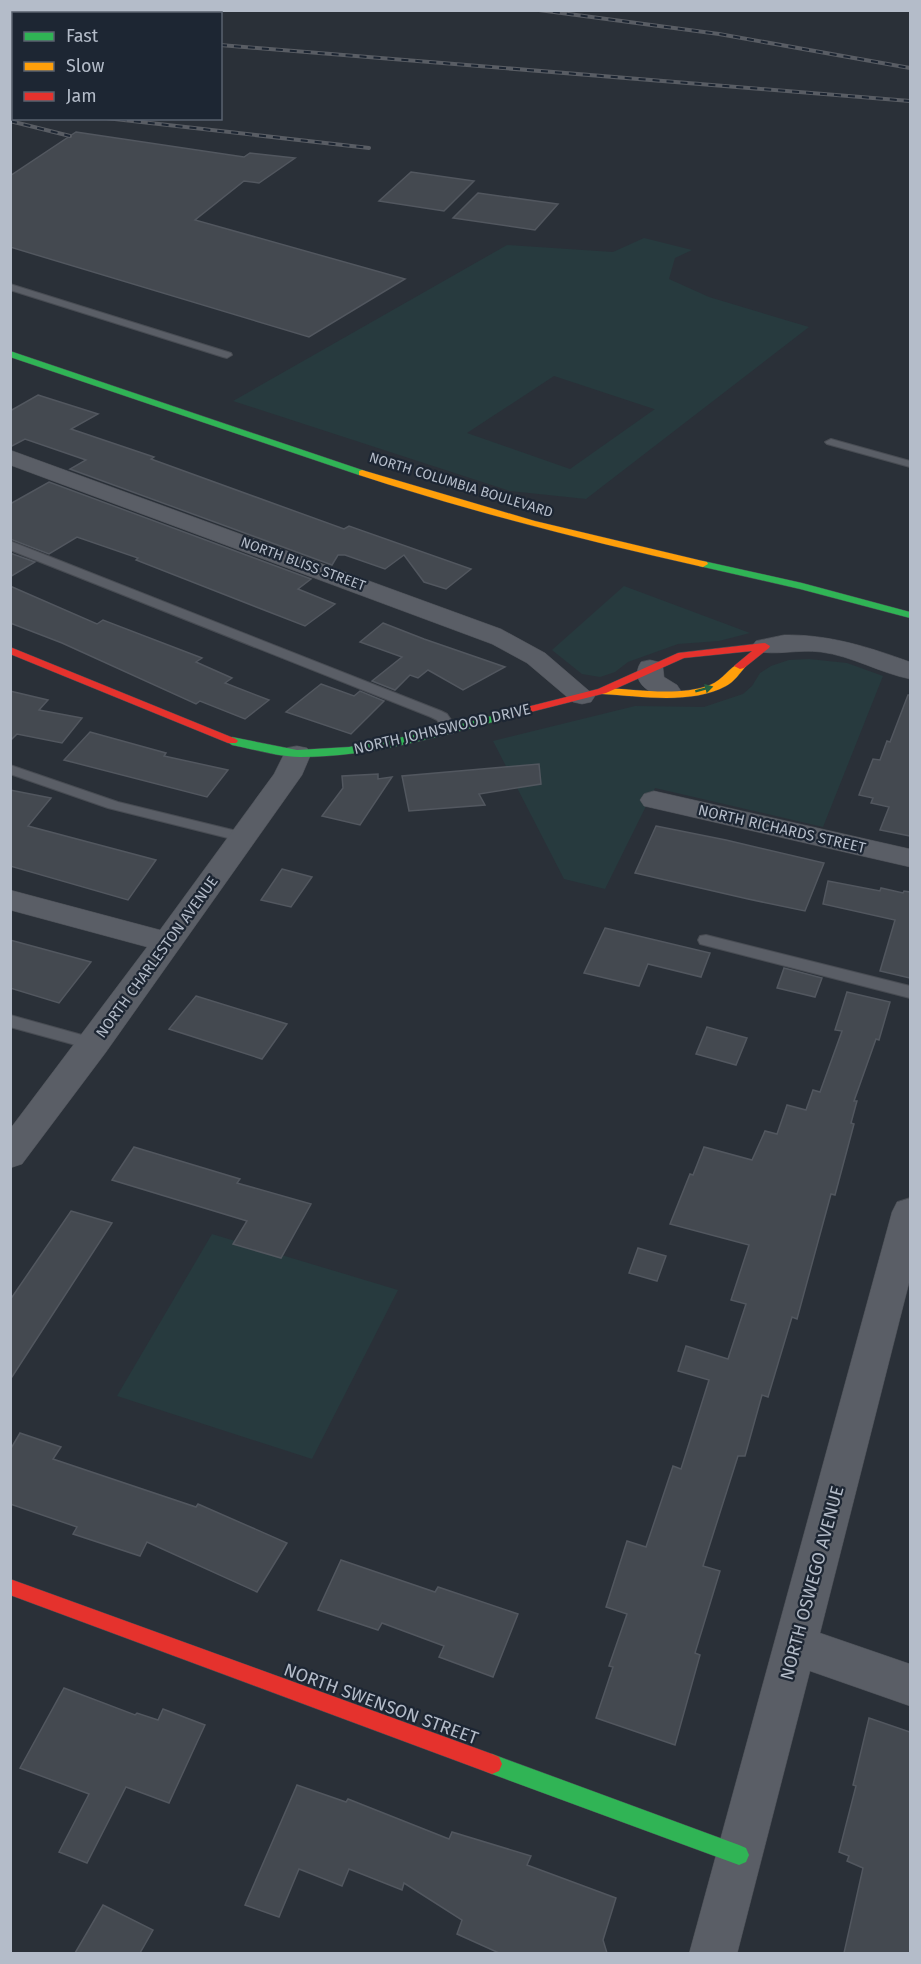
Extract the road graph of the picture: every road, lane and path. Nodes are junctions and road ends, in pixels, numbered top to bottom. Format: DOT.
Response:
graph roads {
  1 [pos="10,287"];
  2 [pos="10,354"];
  3 [pos="227,355"];
  4 [pos="831,442"];
  5 [pos="21,462"];
  6 [pos="910,464"];
  7 [pos="10,479"];
  8 [pos="10,545"];
  9 [pos="910,615"];
  10 [pos="765,646"];
  11 [pos="10,651"];
  12 [pos="709,651"];
  13 [pos="650,668"];
  14 [pos="734,671"];
  15 [pos="910,671"];
  16 [pos="668,691"];
  17 [pos="592,694"];
  18 [pos="451,730"];
  19 [pos="297,754"];
  20 [pos="10,769"];
  21 [pos="654,800"];
  22 [pos="244,837"];
  23 [pos="910,858"];
  24 [pos="10,900"];
  25 [pos="706,940"];
  26 [pos="166,942"];
  27 [pos="910,992"];
  28 [pos="10,1021"];
  29 [pos="94,1044"];
  30 [pos="10,1155"];
  31 [pos="910,1212"];
  32 [pos="10,1587"];
  33 [pos="795,1646"];
  34 [pos="910,1685"];
  35 [pos="739,1855"];
  36 [pos="713,1953"];
  1 -- 3 [label="lane"];
  2 -- 9 [label="street, NORTH COLUMBIA BOULEVARD"];
  4 -- 6 [label="lane"];
  5 -- 7 [label="street"];
  5 -- 17 [label="street, NORTH BLISS STREET"];
  8 -- 18 [label="lane"];
  10 -- 12 [label="street, NORTH JOHNSWOOD DRIVE"];
  10 -- 14 [label="street, NORTH JOHNSWOOD DRIVE"];
  10 -- 15 [label="street, NORTH JOHNSWOOD DRIVE"];
  11 -- 19 [label="street, NORTH JOHNSWOOD DRIVE"];
  12 -- 13 [label="street, NORTH JOHNSWOOD DRIVE"];
  12 -- 14 [label="street"];
  13 -- 16 [label="street"];
  13 -- 17 [label="street, NORTH JOHNSWOOD DRIVE"];
  16 -- 14 [label="street, NORTH JOHNSWOOD DRIVE, one-way"];
  16 -- 17 [label="street, NORTH JOHNSWOOD DRIVE"];
  17 -- 18 [label="street, NORTH JOHNSWOOD DRIVE"];
  18 -- 19 [label="street, NORTH JOHNSWOOD DRIVE"];
  19 -- 22 [label="street, NORTH CHARLESTON AVENUE"];
  20 -- 22 [label="lane"];
  21 -- 23 [label="street, NORTH RICHARDS STREET"];
  22 -- 26 [label="street, NORTH CHARLESTON AVENUE"];
  24 -- 26 [label="street"];
  25 -- 27 [label="lane"];
  26 -- 29 [label="street, NORTH CHARLESTON AVENUE"];
  28 -- 29 [label="lane"];
  29 -- 30 [label="street, NORTH CHARLESTON AVENUE"];
  31 -- 33 [label="street, NORTH OSWEGO AVENUE"];
  32 -- 35 [label="street, NORTH SWENSON STREET"];
  33 -- 34 [label="street"];
  33 -- 35 [label="street, NORTH OSWEGO AVENUE"];
  35 -- 36 [label="street, NORTH OSWEGO AVENUE"];
}
